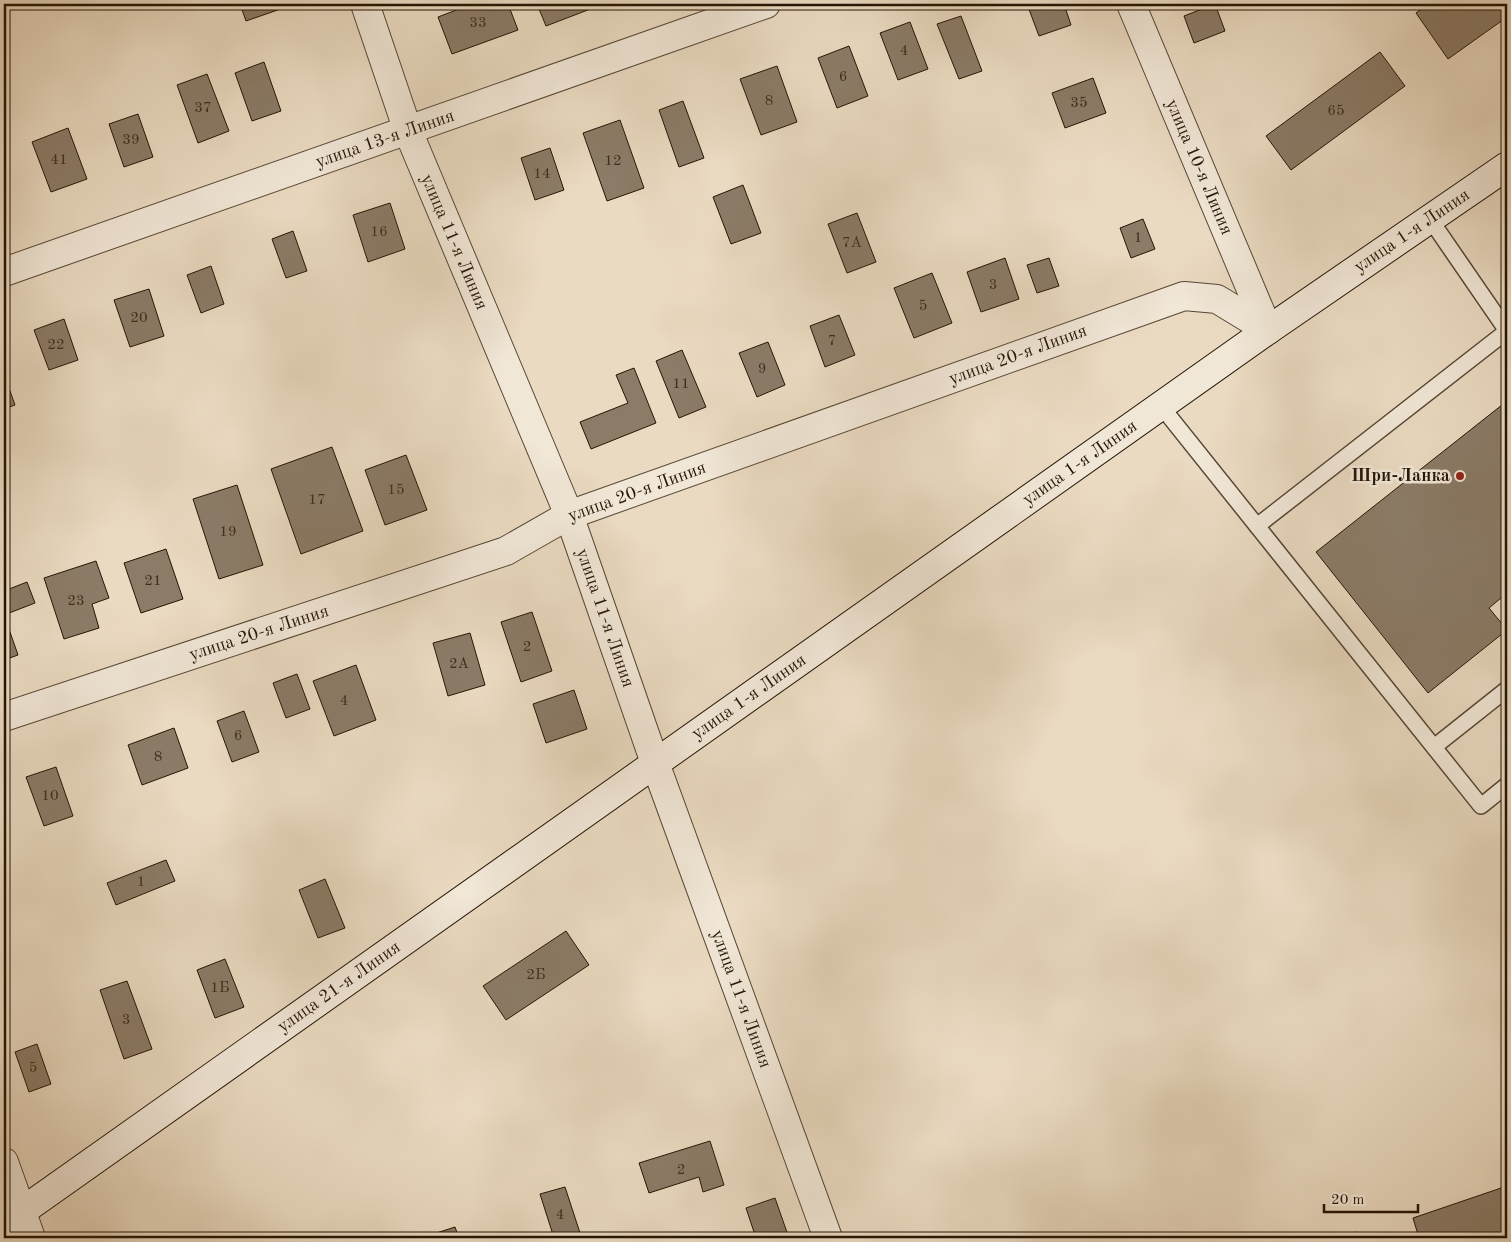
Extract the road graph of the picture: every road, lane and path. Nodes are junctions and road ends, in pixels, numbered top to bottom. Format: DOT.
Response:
graph roads {
  1 [pos="366,4"];
  2 [pos="766,4"];
  3 [pos="1131,4"];
  4 [pos="408,131"];
  5 [pos="1507,166"];
  6 [pos="1430,219"];
  7 [pos="4,272"];
  8 [pos="1268,330"];
  9 [pos="1161,406"];
  10 [pos="569,515"];
  11 [pos="1257,526"];
  12 [pos="1507,689"];
  13 [pos="4,717"];
  14 [pos="1434,747"];
  15 [pos="655,763"];
  16 [pos="1507,785"];
  17 [pos="4,1162"];
  18 [pos="10,1214"];
  19 [pos="31,1238"];
  20 [pos="828,1238"];
  1 -- 4 [label="street, улица 11-я Линия"];
  2 -- 4 [label="street, улица 13-я Линия"];
  3 -- 8 [label="street, улица 10-я Линия"];
  4 -- 7 [label="street, улица 13-я Линия"];
  4 -- 10 [label="street, улица 11-я Линия"];
  5 -- 6 [label="street, улица 1-я Линия"];
  6 -- 8 [label="street, улица 1-я Линия"];
  6 -- 11 [label="lane"];
  8 -- 9 [label="street, улица 1-я Линия"];
  8 -- 10 [label="street, улица 20-я Линия"];
  9 -- 11 [label="lane"];
  9 -- 15 [label="street, улица 1-я Линия"];
  10 -- 13 [label="street, улица 20-я Линия"];
  10 -- 15 [label="street, улица 11-я Линия"];
  11 -- 14 [label="lane"];
  12 -- 14 [label="lane"];
  14 -- 16 [label="lane"];
  15 -- 18 [label="street, улица 21-я Линия"];
  15 -- 20 [label="street, улица 11-я Линия"];
  17 -- 18 [label="street"];
  18 -- 19 [label="street"];
}
